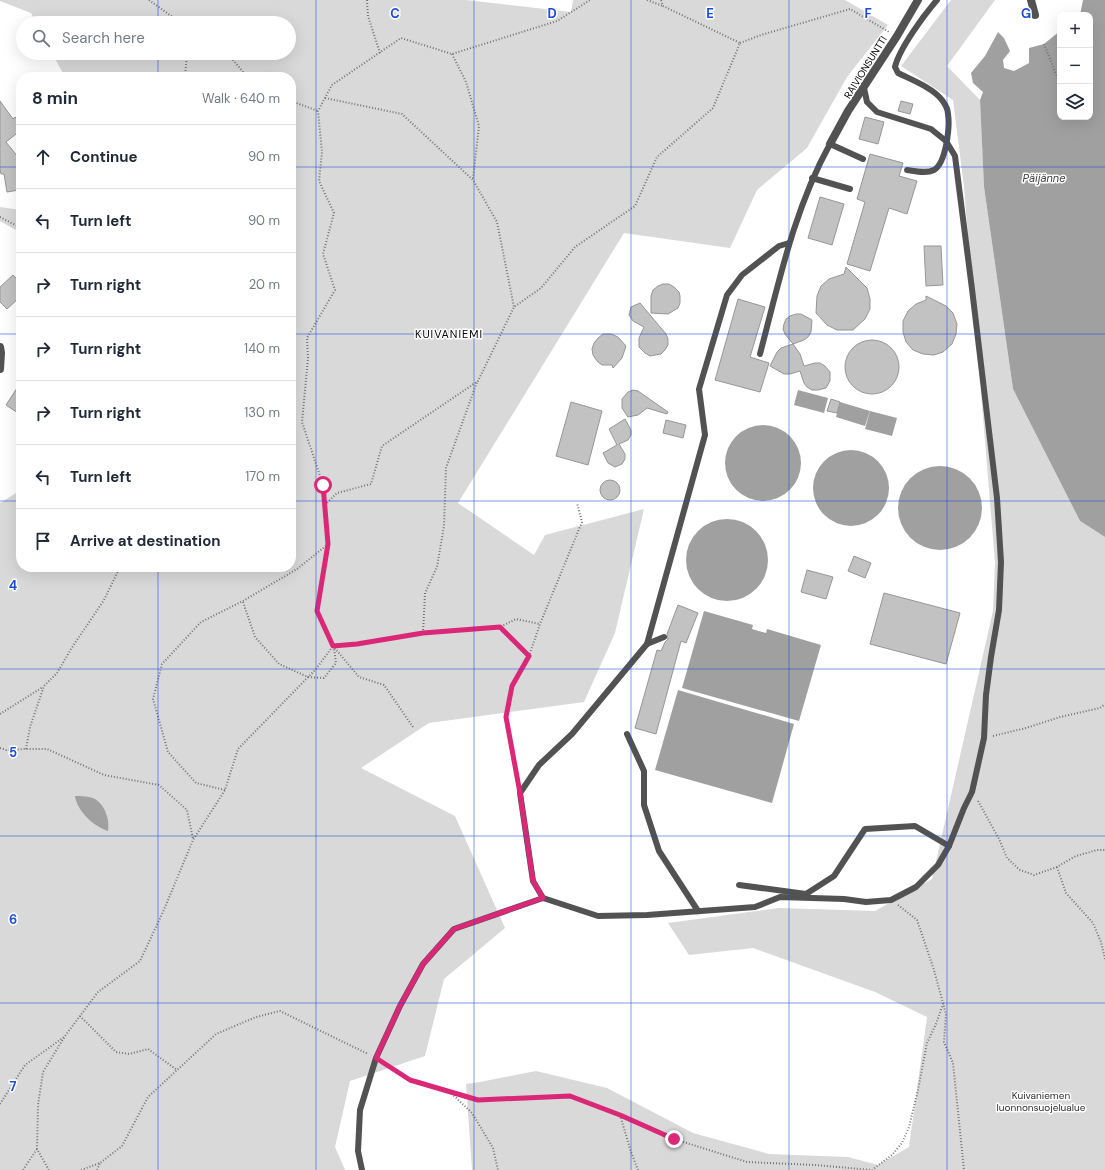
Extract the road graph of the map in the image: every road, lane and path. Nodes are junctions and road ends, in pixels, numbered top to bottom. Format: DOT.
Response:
graph roads {
  1 [pos="149,0"];
  2 [pos="367,0"];
  3 [pos="590,0"];
  4 [pos="647,0"];
  5 [pos="661,0"];
  6 [pos="918,0"];
  7 [pos="937,0"];
  8 [pos="1031,0"];
  9 [pos="663,6"];
  10 [pos="1035,15"];
  11 [pos="171,16"];
  12 [pos="897,36"];
  13 [pos="740,43"];
  14 [pos="1044,44"];
  15 [pos="380,53"];
  16 [pos="452,54"];
  17 [pos="186,60"];
  18 [pos="233,60"];
  19 [pos="185,72"];
  20 [pos="243,72"];
  21 [pos="1057,76"];
  22 [pos="864,88"];
  23 [pos="325,98"];
  24 [pos="296,102"];
  25 [pos="318,111"];
  26 [pos="946,141"];
  27 [pos="830,144"];
  28 [pos="863,159"];
  29 [pos="907,170"];
  30 [pos="812,178"];
  31 [pos="473,180"];
  32 [pos="850,189"];
  33 [pos="0,217"];
  34 [pos="16,225"];
  35 [pos="789,243"];
  36 [pos="514,307"];
  37 [pos="0,347"];
  38 [pos="760,354"];
  39 [pos="0,369"];
  40 [pos="478,381"];
  41 [pos="577,504"];
  42 [pos="325,506"];
  43 [pos="328,544"];
  44 [pos="296,570"];
  45 [pos="118,572"];
  46 [pos="292,572"];
  47 [pos="243,601"];
  48 [pos="540,624"];
  49 [pos="500,627"];
  50 [pos="423,633"];
  51 [pos="664,637"];
  52 [pos="647,644"];
  53 [pos="333,646"];
  54 [pos="529,656"];
  55 [pos="308,676"];
  56 [pos="44,686"];
  57 [pos="1105,704"];
  58 [pos="0,714"];
  59 [pos="413,727"];
  60 [pos="627,734"];
  61 [pos="984,738"];
  62 [pos="0,748"];
  63 [pos="26,749"];
  64 [pos="225,790"];
  65 [pos="972,792"];
  66 [pos="520,793"];
  67 [pos="193,840"];
  68 [pos="950,846"];
  69 [pos="1105,850"];
  70 [pos="1057,867"];
  71 [pos="740,885"];
  72 [pos="543,898"];
  73 [pos="891,900"];
  74 [pos="698,911"];
  75 [pos="1105,959"];
  76 [pos="943,1004"];
  77 [pos="80,1016"];
  78 [pos="65,1036"];
  79 [pos="376,1058"];
  80 [pos="177,1070"];
  81 [pos="450,1092"];
  82 [pos="0,1104"];
  83 [pos="620,1115"];
  84 [pos="37,1149"];
  85 [pos="100,1163"];
  86 [pos="23,1170"];
  87 [pos="49,1170"];
  88 [pos="81,1170"];
  89 [pos="97,1170"];
  90 [pos="362,1170"];
  91 [pos="498,1170"];
  92 [pos="638,1170"];
  93 [pos="872,1170"];
  94 [pos="964,1170"];
  1 -- 11 [label="path"];
  2 -- 15 [label="path"];
  3 -- 16 [label="path"];
  4 -- 9 [label="path"];
  5 -- 9 [label="path"];
  6 -- 12 [label="street, RAIVIONSUNTTI"];
  7 -- 26 [label="lane"];
  8 -- 10 [label="street"];
  9 -- 13 [label="path"];
  12 -- 13 [label="path"];
  12 -- 22 [label="street, RAIVIONSUNTTI"];
  13 -- 36 [label="path"];
  14 -- 21 [label="path"];
  15 -- 16 [label="path"];
  15 -- 23 [label="path"];
  16 -- 31 [label="path"];
  17 -- 19 [label="path"];
  18 -- 20 [label="path"];
  22 -- 26 [label="lane"];
  22 -- 27 [label="street, RAIVIONSUNTTI"];
  23 -- 25 [label="path"];
  23 -- 31 [label="path"];
  24 -- 25 [label="path"];
  25 -- 42 [label="path"];
  26 -- 29 [label="lane"];
  26 -- 61 [label="lane"];
  27 -- 28 [label="lane"];
  27 -- 30 [label="lane"];
  30 -- 32 [label="lane"];
  30 -- 35 [label="lane"];
  31 -- 36 [label="path"];
  33 -- 34 [label="path"];
  35 -- 38 [label="lane"];
  35 -- 52 [label="lane"];
  36 -- 40 [label="path"];
  37 -- 39 [label="street"];
  40 -- 42 [label="path"];
  40 -- 50 [label="path"];
  41 -- 48 [label="path"];
  42 -- 43 [label="path"];
  43 -- 44 [label="path"];
  43 -- 53 [label="path"];
  45 -- 56 [label="path"];
  46 -- 47 [label="path"];
  47 -- 55 [label="path"];
  47 -- 64 [label="path"];
  48 -- 49 [label="path"];
  48 -- 54 [label="path"];
  49 -- 50 [label="path"];
  49 -- 54 [label="path"];
  50 -- 53 [label="path"];
  51 -- 52 [label="lane"];
  52 -- 66 [label="lane"];
  53 -- 55 [label="path"];
  53 -- 55 [label="path"];
  53 -- 59 [label="path"];
  54 -- 66 [label="path"];
  55 -- 64 [label="path"];
  56 -- 58 [label="path"];
  56 -- 63 [label="path"];
  57 -- 61 [label="path"];
  60 -- 74 [label="lane"];
  61 -- 65 [label="lane"];
  62 -- 63 [label="path"];
  63 -- 67 [label="path"];
  64 -- 67 [label="path"];
  65 -- 68 [label="lane"];
  65 -- 70 [label="path"];
  66 -- 72 [label="lane"];
  67 -- 77 [label="path"];
  68 -- 71 [label="lane"];
  68 -- 73 [label="lane"];
  69 -- 70 [label="path"];
  70 -- 75 [label="path"];
  72 -- 74 [label="lane"];
  72 -- 79 [label="lane"];
  73 -- 74 [label="lane"];
  73 -- 76 [label="path"];
  76 -- 93 [label="path"];
  76 -- 94 [label="path"];
  77 -- 78 [label="path"];
  77 -- 80 [label="path"];
  78 -- 82 [label="path"];
  78 -- 84 [label="path"];
  79 -- 80 [label="path"];
  79 -- 81 [label="path"];
  79 -- 90 [label="lane"];
  80 -- 85 [label="path"];
  81 -- 83 [label="path"];
  81 -- 91 [label="path"];
  83 -- 92 [label="path"];
  83 -- 93 [label="path"];
  84 -- 86 [label="path"];
  84 -- 87 [label="path"];
  85 -- 88 [label="path"];
  85 -- 89 [label="path"];
}
